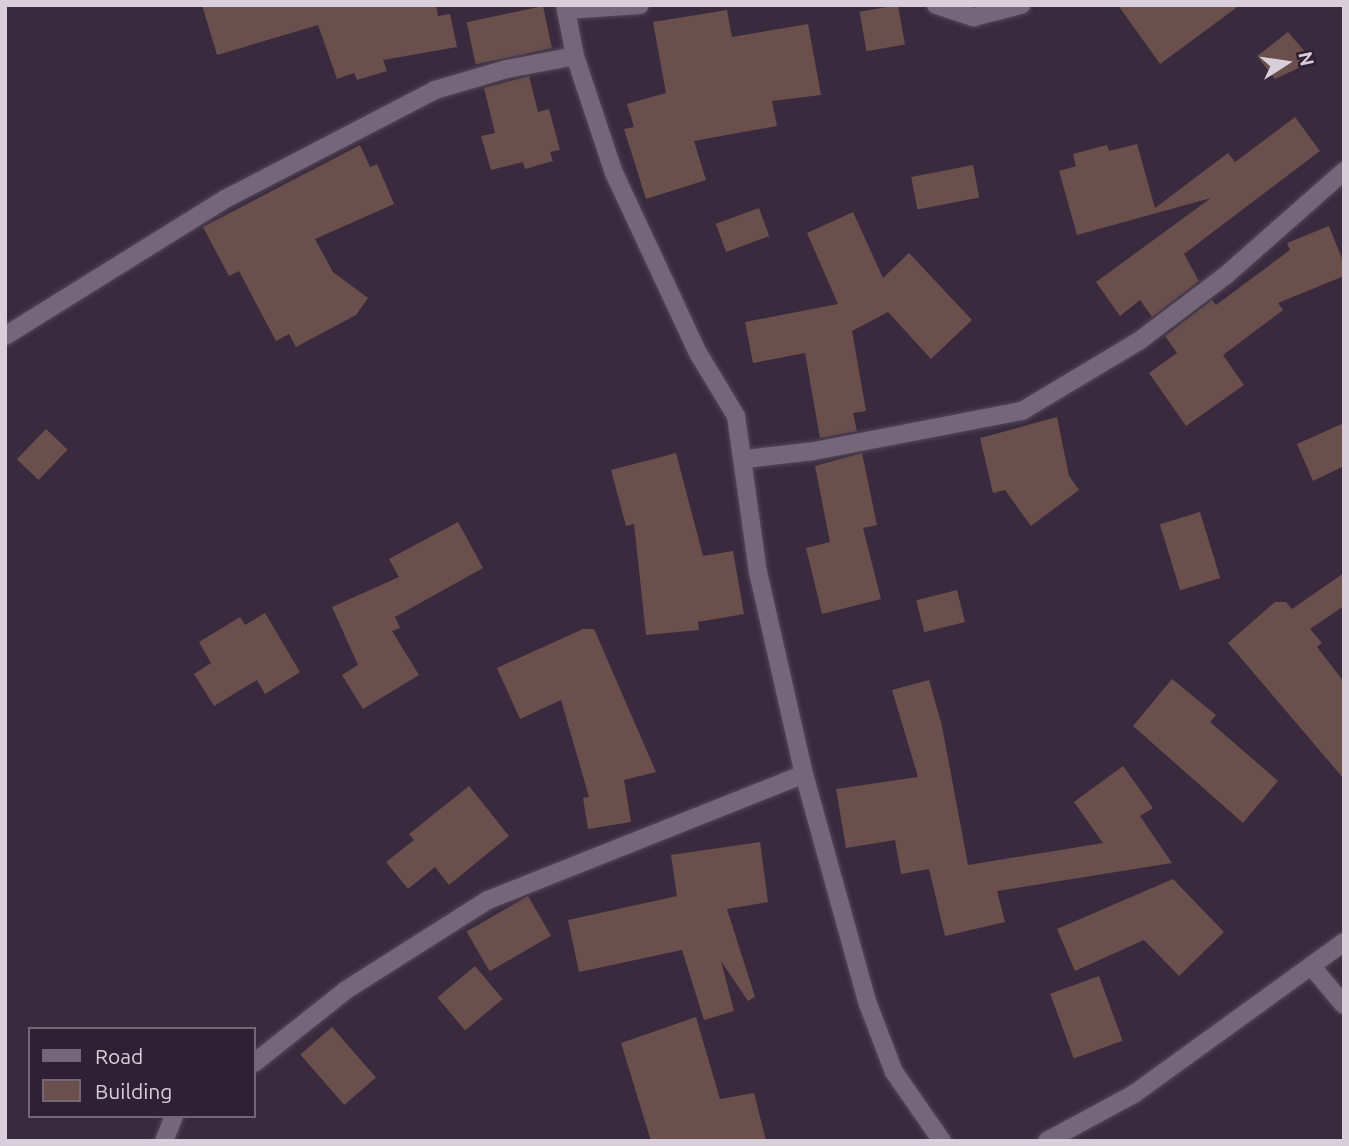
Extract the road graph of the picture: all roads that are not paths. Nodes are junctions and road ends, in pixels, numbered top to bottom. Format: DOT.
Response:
graph roads {
  1 [pos="640,5"];
  2 [pos="936,5"];
  3 [pos="1021,5"];
  4 [pos="566,8"];
  5 [pos="575,56"];
  6 [pos="1344,171"];
  7 [pos="5,336"];
  8 [pos="744,459"];
  9 [pos="804,774"];
  10 [pos="1344,942"];
  11 [pos="1314,968"];
  12 [pos="1344,1005"];
  13 [pos="256,1061"];
  14 [pos="173,1118"];
  15 [pos="164,1141"];
  16 [pos="942,1141"];
  17 [pos="1047,1141"];
  1 -- 4 [label="street"];
  2 -- 3 [label="street"];
  4 -- 5 [label="street"];
  5 -- 7 [label="street"];
  5 -- 8 [label="street"];
  6 -- 8 [label="street"];
  8 -- 9 [label="street"];
  9 -- 13 [label="street"];
  9 -- 16 [label="street"];
  10 -- 11 [label="street"];
  11 -- 12 [label="street"];
  11 -- 17 [label="street"];
  14 -- 15 [label="street"];
}
